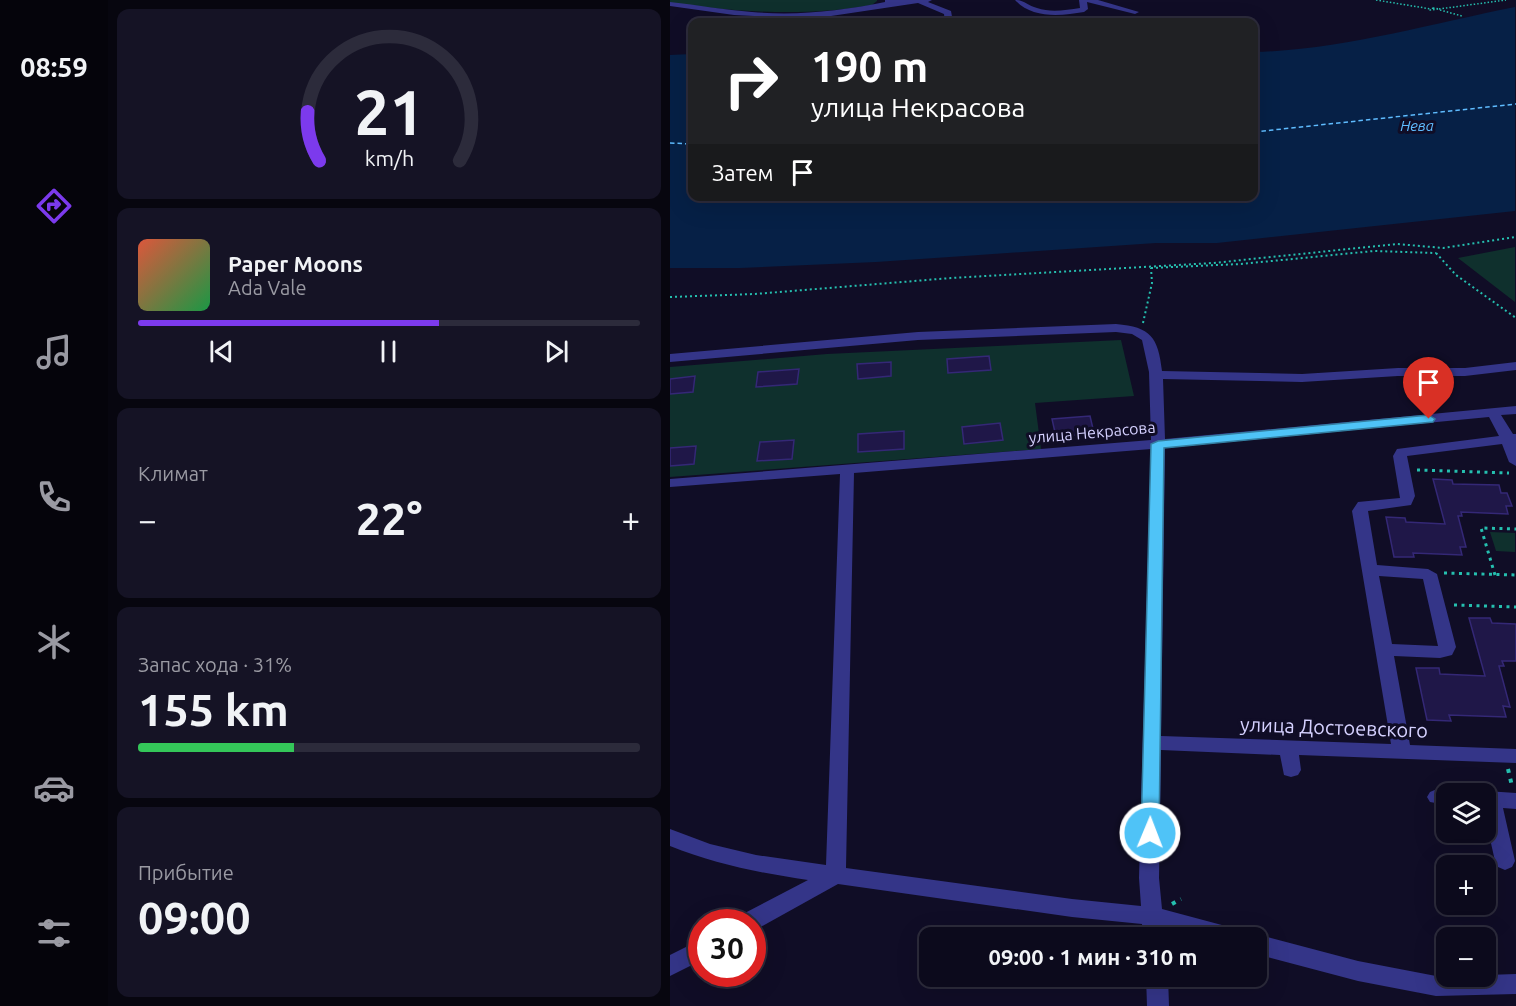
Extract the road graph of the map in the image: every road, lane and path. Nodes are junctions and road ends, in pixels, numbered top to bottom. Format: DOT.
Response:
graph roads {
  1 [pos="1019,0"];
  2 [pos="1083,0"];
  3 [pos="1089,0"];
  4 [pos="1376,0"];
  5 [pos="1506,0"];
  6 [pos="924,1"];
  7 [pos="889,2"];
  8 [pos="670,4"];
  9 [pos="1439,10"];
  10 [pos="1135,12"];
  11 [pos="1462,16"];
  12 [pos="949,18"];
  13 [pos="1516,237"];
  14 [pos="1432,247"];
  15 [pos="1436,253"];
  16 [pos="1151,267"];
  17 [pos="670,297"];
  18 [pos="1516,318"];
  19 [pos="1144,336"];
  20 [pos="670,358"];
  21 [pos="1516,366"];
  22 [pos="1157,375"];
  23 [pos="1516,410"];
  24 [pos="1494,413"];
  25 [pos="1511,438"];
  26 [pos="1158,444"];
  27 [pos="1516,462"];
  28 [pos="847,469"];
  29 [pos="1403,470"];
  30 [pos="1516,473"];
  31 [pos="670,483"];
  32 [pos="1516,529"];
  33 [pos="1370,570"];
  34 [pos="1428,574"];
  35 [pos="1495,575"];
  36 [pos="1516,575"];
  37 [pos="1437,604"];
  38 [pos="1516,607"];
  39 [pos="1384,650"];
  40 [pos="1151,743"];
  41 [pos="1289,748"];
  42 [pos="1402,752"];
  43 [pos="1510,756"];
  44 [pos="1291,770"];
  45 [pos="1514,794"];
  46 [pos="1496,798"];
  47 [pos="1496,826"];
  48 [pos="670,837"];
  49 [pos="1505,861"];
  50 [pos="836,875"];
  51 [pos="766,913"];
  52 [pos="1154,927"];
  53 [pos="1267,947"];
  54 [pos="688,956"];
  55 [pos="670,966"];
  56 [pos="1516,984"];
  57 [pos="1157,987"];
  58 [pos="1158,1006"];
  1 -- 2 [label="street"];
  3 -- 10 [label="street"];
  4 -- 9 [label="path"];
  5 -- 9 [label="path"];
  6 -- 7 [label="street"];
  6 -- 12 [label="street"];
  7 -- 8 [label="street"];
  9 -- 11 [label="path"];
  13 -- 14 [label="path"];
  14 -- 15 [label="path"];
  14 -- 16 [label="path"];
  15 -- 16 [label="path"];
  15 -- 18 [label="path"];
  16 -- 17 [label="path"];
  16 -- 19 [label="path"];
  19 -- 20 [label="street"];
  19 -- 22 [label="street"];
  21 -- 22 [label="street"];
  22 -- 26 [label="street"];
  23 -- 24 [label="street, улица Некрасова"];
  24 -- 25 [label="street"];
  24 -- 26 [label="street, улица Некрасова"];
  25 -- 27 [label="street"];
  25 -- 29 [label="street"];
  26 -- 28 [label="street, улица Некрасова"];
  26 -- 40 [label="street"];
  28 -- 31 [label="street, улица Некрасова"];
  28 -- 50 [label="street"];
  29 -- 30 [label="path"];
  29 -- 33 [label="street"];
  32 -- 35 [label="path"];
  33 -- 34 [label="street"];
  33 -- 39 [label="street"];
  34 -- 35 [label="path"];
  34 -- 37 [label="street"];
  35 -- 36 [label="path"];
  37 -- 38 [label="path"];
  37 -- 39 [label="street"];
  39 -- 42 [label="street"];
  40 -- 41 [label="street, улица Достоевского"];
  40 -- 52 [label="street"];
  41 -- 42 [label="street, улица Достоевского"];
  41 -- 44 [label="street"];
  42 -- 43 [label="street, улица Достоевского"];
  43 -- 45 [label="path"];
  45 -- 46 [label="street"];
  47 -- 49 [label="street"];
  48 -- 50 [label="street"];
  50 -- 51 [label="street"];
  50 -- 52 [label="street"];
  53 -- 56 [label="street"];
  54 -- 55 [label="street"];
  57 -- 58 [label="street"];
}
